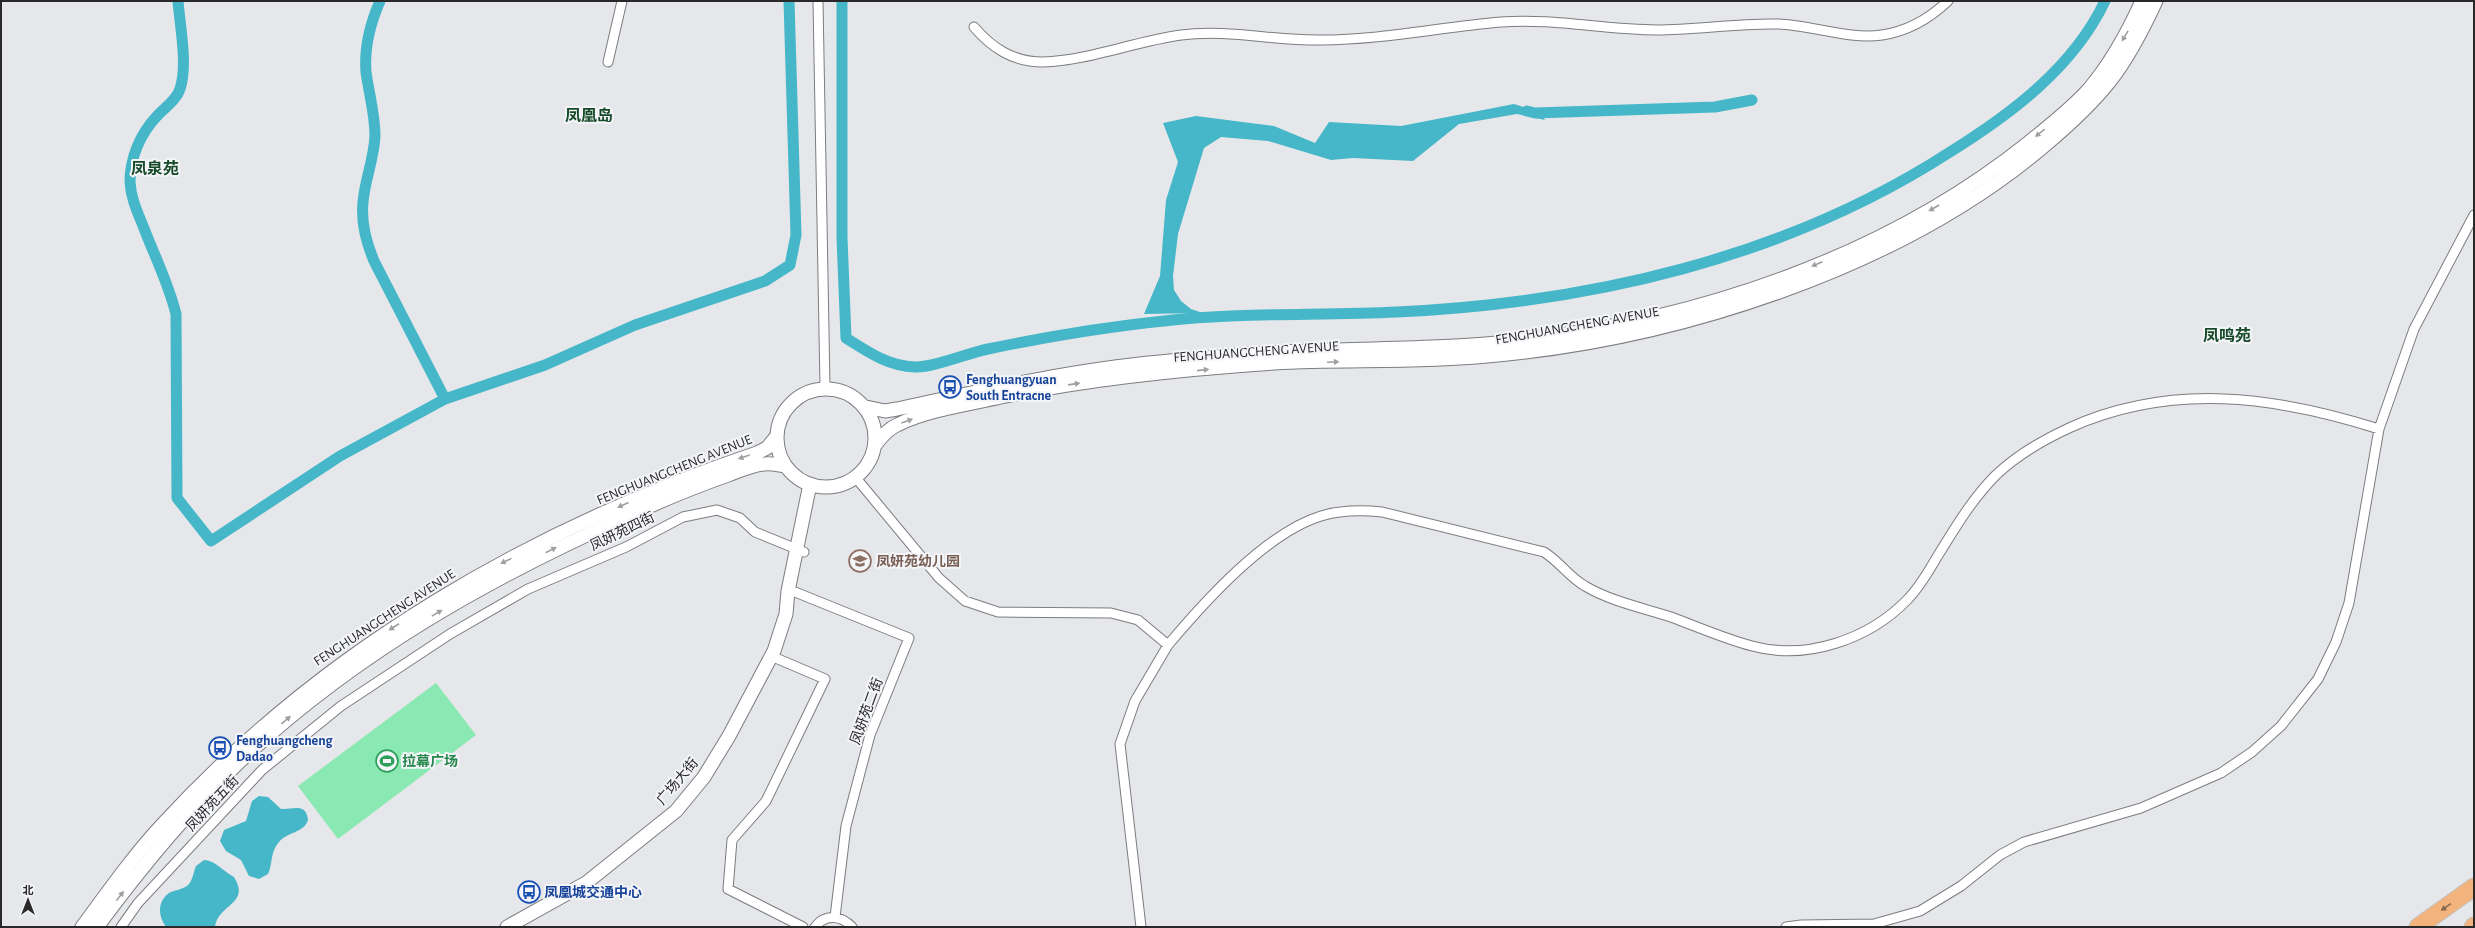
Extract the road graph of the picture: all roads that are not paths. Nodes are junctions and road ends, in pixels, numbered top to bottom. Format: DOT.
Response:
graph roads {
  1 [pos="622,1"];
  2 [pos="818,1"];
  3 [pos="1948,1"];
  4 [pos="2142,1"];
  5 [pos="2156,1"];
  6 [pos="974,27"];
  7 [pos="608,62"];
  8 [pos="2474,215"];
  9 [pos="825,387"];
  10 [pos="866,407"];
  11 [pos="2379,429"];
  12 [pos="776,437"];
  13 [pos="876,444"];
  14 [pos="785,466"];
  15 [pos="856,478"];
  16 [pos="814,485"];
  17 [pos="800,550"];
  18 [pos="795,592"];
  19 [pos="786,614"];
  20 [pos="456,631"];
  21 [pos="1168,645"];
  22 [pos="771,656"];
  23 [pos="2474,887"];
  24 [pos="835,917"];
  25 [pos="82,927"];
  26 [pos="97,927"];
  27 [pos="121,927"];
  28 [pos="508,927"];
  29 [pos="803,927"];
  30 [pos="815,927"];
  31 [pos="852,927"];
  32 [pos="1141,927"];
  33 [pos="1786,927"];
  34 [pos="2418,927"];
  1 -- 7 [label="street"];
  2 -- 9 [label="street"];
  3 -- 6 [label="street"];
  4 -- 10 [label="main road, FENGHUANGCHENG AVENUE, one-way"];
  13 -- 5 [label="main road, FENGHUANGCHENG AVENUE, one-way"];
  8 -- 11 [label="street"];
  9 -- 10 [label="main road"];
  9 -- 12 [label="main road"];
  10 -- 13 [label="main road"];
  11 -- 21 [label="street"];
  11 -- 33 [label="street"];
  12 -- 14 [label="main road"];
  12 -- 25 [label="main road, FENGHUANGCHENG AVENUE, one-way"];
  13 -- 15 [label="main road"];
  14 -- 16 [label="main road"];
  26 -- 14 [label="main road, FENGHUANGCHENG AVENUE, one-way"];
  15 -- 16 [label="main road"];
  15 -- 21 [label="street"];
  16 -- 17 [label="main road, 广场大街"];
  17 -- 18 [label="main road, 广场大街"];
  17 -- 19 [label="main road, 广场大街"];
  17 -- 20 [label="street, 凤妍苑四街"];
  18 -- 19 [label="main road, 广场大街"];
  18 -- 24 [label="street, 凤妍苑二街"];
  19 -- 22 [label="main road, 广场大街"];
  20 -- 27 [label="street, 凤妍苑五街"];
  21 -- 32 [label="street"];
  22 -- 28 [label="main road, 广场大街"];
  22 -- 29 [label="street"];
  23 -- 34 [label="highway, one-way"];
  24 -- 30 [label="street"];
  24 -- 31 [label="street"];
}
